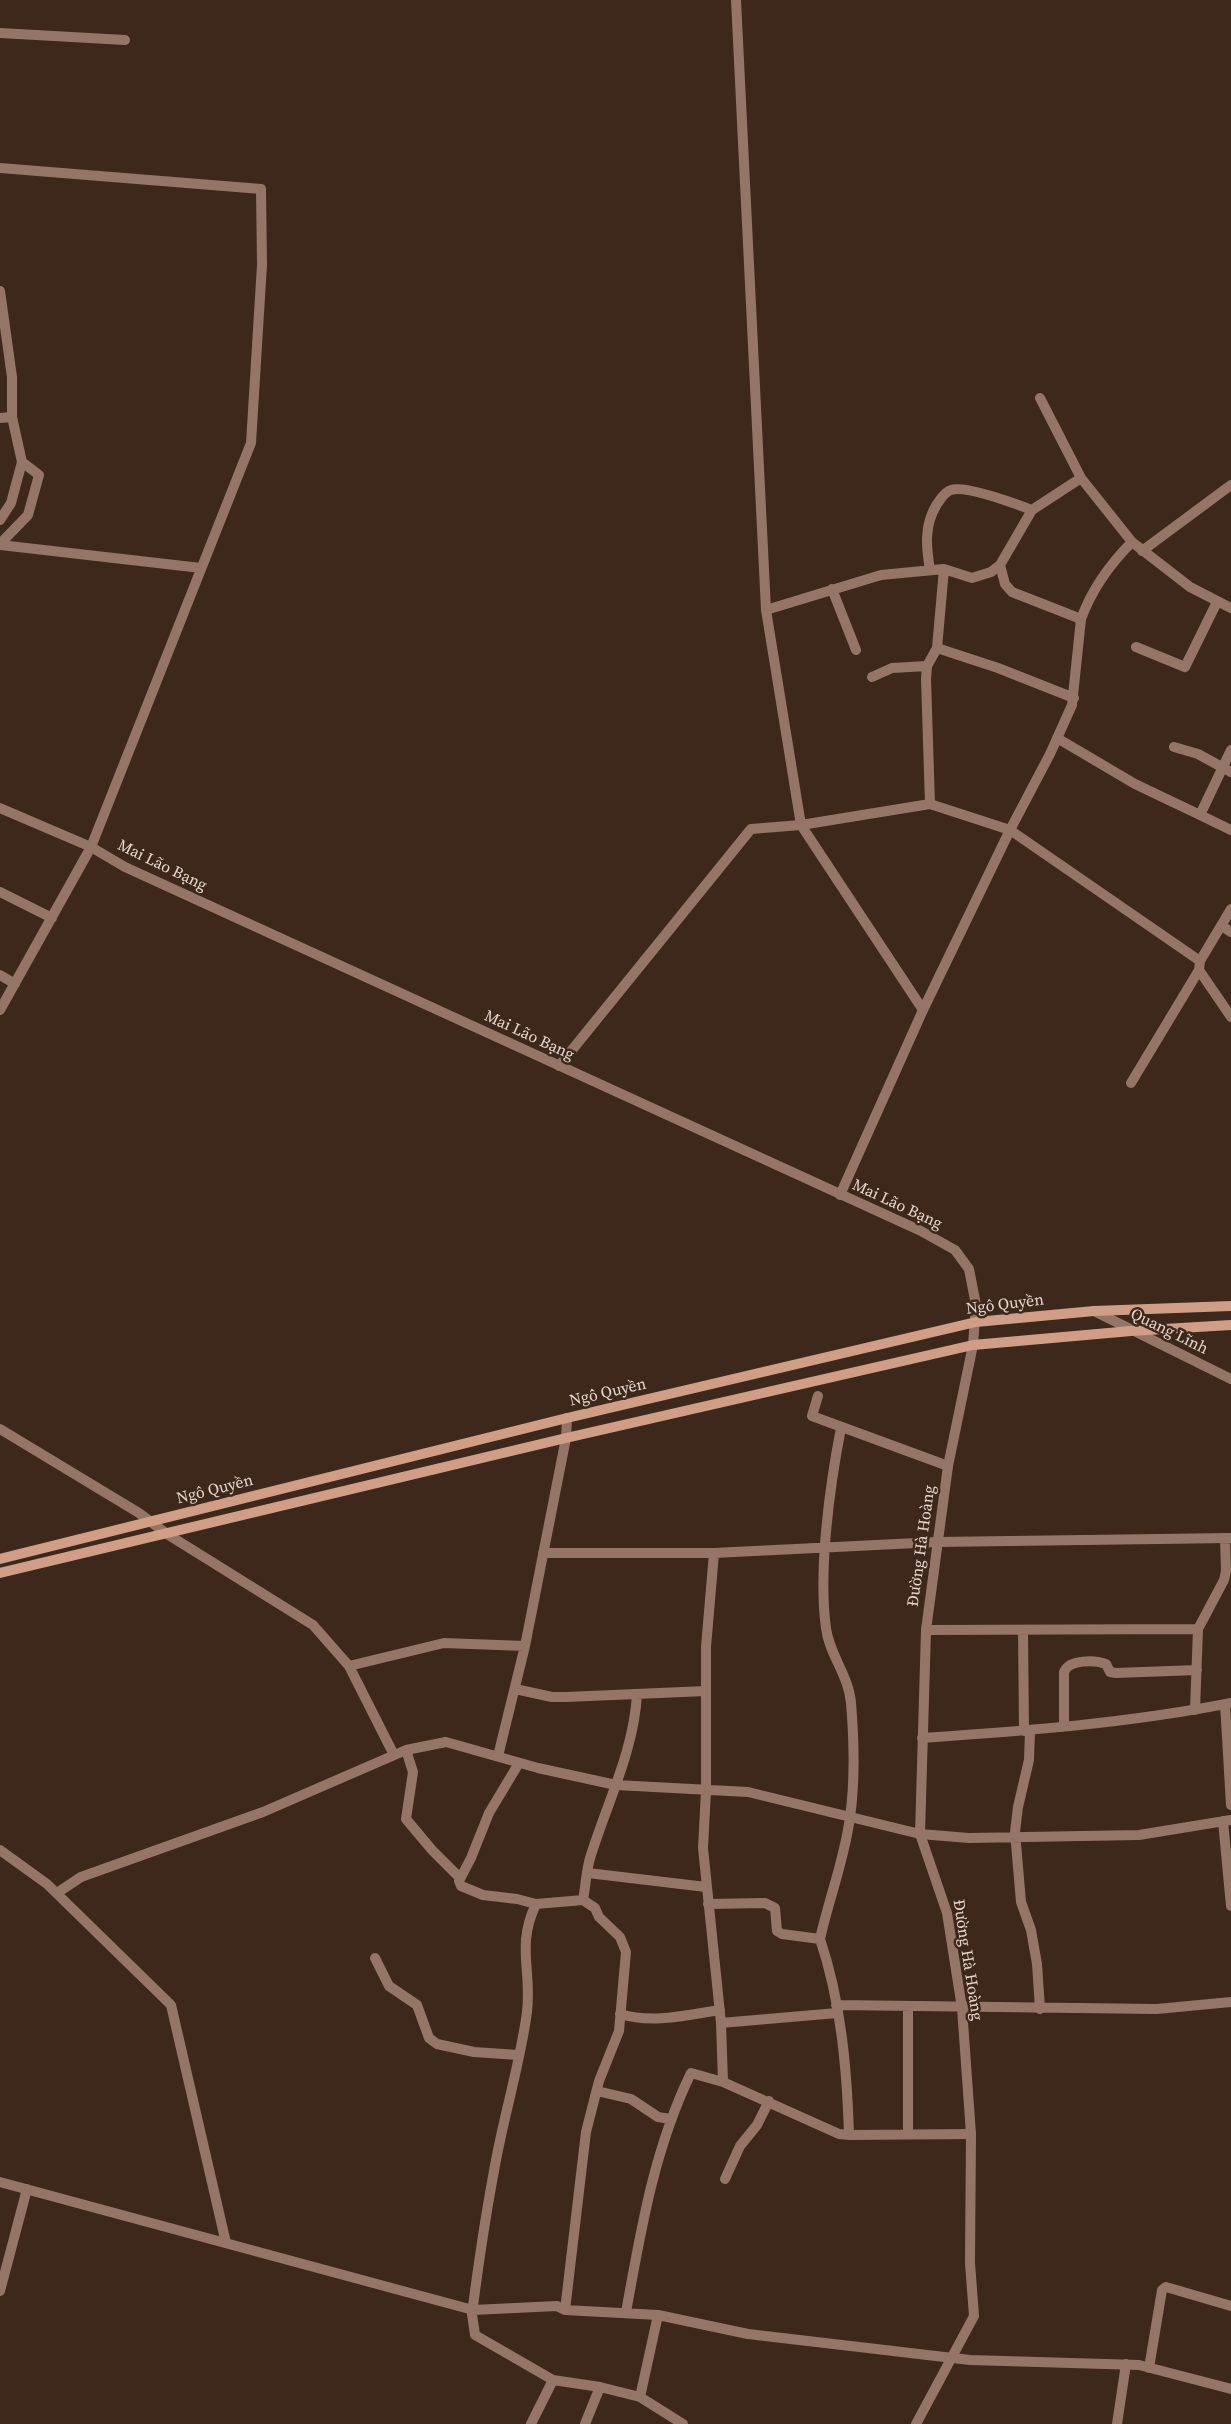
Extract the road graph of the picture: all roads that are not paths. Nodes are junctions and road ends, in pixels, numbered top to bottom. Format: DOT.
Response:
graph roads {
  1 [pos="736,0"];
  2 [pos="0,33"];
  3 [pos="125,40"];
  4 [pos="0,168"];
  5 [pos="0,291"];
  6 [pos="5,360"];
  7 [pos="1040,398"];
  8 [pos="12,416"];
  9 [pos="0,418"];
  10 [pos="22,462"];
  11 [pos="1081,478"];
  12 [pos="1231,485"];
  13 [pos="1032,510"];
  14 [pos="0,520"];
  15 [pos="1,542"];
  16 [pos="1132,542"];
  17 [pos="1142,551"];
  18 [pos="1000,565"];
  19 [pos="201,568"];
  20 [pos="944,569"];
  21 [pos="930,570"];
  22 [pos="832,589"];
  23 [pos="1217,602"];
  24 [pos="1231,608"];
  25 [pos="766,610"];
  26 [pos="1081,618"];
  27 [pos="1136,647"];
  28 [pos="937,648"];
  29 [pos="856,650"];
  30 [pos="927,666"];
  31 [pos="872,677"];
  32 [pos="1074,698"];
  33 [pos="1058,738"];
  34 [pos="1174,746"];
  35 [pos="1231,750"];
  36 [pos="1226,770"];
  37 [pos="930,804"];
  38 [pos="0,808"];
  39 [pos="1200,815"];
  40 [pos="801,825"];
  41 [pos="1010,830"];
  42 [pos="1231,830"];
  43 [pos="91,847"];
  44 [pos="0,892"];
  45 [pos="1231,909"];
  46 [pos="52,918"];
  47 [pos="1222,926"];
  48 [pos="1231,932"];
  49 [pos="1200,966"];
  50 [pos="0,976"];
  51 [pos="15,984"];
  52 [pos="0,1010"];
  53 [pos="923,1010"];
  54 [pos="1231,1017"];
  55 [pos="559,1066"];
  56 [pos="1131,1082"];
  57 [pos="840,1195"];
  58 [pos="1231,1306"];
  59 [pos="1094,1311"];
  60 [pos="976,1322"];
  61 [pos="1231,1325"];
  62 [pos="1131,1331"];
  63 [pos="973,1344"];
  64 [pos="1231,1379"];
  65 [pos="818,1396"];
  66 [pos="567,1418"];
  67 [pos="841,1428"];
  68 [pos="0,1429"];
  69 [pos="566,1438"];
  70 [pos="948,1466"];
  71 [pos="151,1521"];
  72 [pos="167,1534"];
  73 [pos="1228,1538"];
  74 [pos="937,1542"];
  75 [pos="825,1548"];
  76 [pos="542,1553"];
  77 [pos="714,1553"];
  78 [pos="0,1559"];
  79 [pos="0,1573"];
  80 [pos="1198,1629"];
  81 [pos="926,1630"];
  82 [pos="1023,1630"];
  83 [pos="525,1646"];
  84 [pos="349,1666"];
  85 [pos="1198,1670"];
  86 [pos="515,1689"];
  87 [pos="706,1691"];
  88 [pos="636,1694"];
  89 [pos="1228,1703"];
  90 [pos="1195,1710"];
  91 [pos="1064,1726"];
  92 [pos="1027,1731"];
  93 [pos="922,1738"];
  94 [pos="406,1750"];
  95 [pos="1230,1754"];
  96 [pos="394,1755"];
  97 [pos="498,1756"];
  98 [pos="519,1763"];
  99 [pos="616,1785"];
  100 [pos="706,1791"];
  101 [pos="1231,1805"];
  102 [pos="850,1816"];
  103 [pos="1227,1820"];
  104 [pos="920,1834"];
  105 [pos="1016,1837"];
  106 [pos="0,1850"];
  107 [pos="1229,1868"];
  108 [pos="588,1873"];
  109 [pos="460,1878"];
  110 [pos="706,1887"];
  111 [pos="57,1893"];
  112 [pos="583,1900"];
  113 [pos="536,1904"];
  114 [pos="708,1904"];
  115 [pos="1231,1906"];
  116 [pos="820,1939"];
  117 [pos="375,1958"];
  118 [pos="1231,2002"];
  119 [pos="908,2007"];
  120 [pos="962,2008"];
  121 [pos="836,2009"];
  122 [pos="1040,2009"];
  123 [pos="720,2010"];
  124 [pos="620,2014"];
  125 [pos="721,2023"];
  126 [pos="518,2055"];
  127 [pos="723,2082"];
  128 [pos="598,2091"];
  129 [pos="769,2101"];
  130 [pos="670,2119"];
  131 [pos="908,2134"];
  132 [pos="971,2134"];
  133 [pos="849,2135"];
  134 [pos="725,2179"];
  135 [pos="0,2182"];
  136 [pos="28,2189"];
  137 [pos="226,2243"];
  138 [pos="3,2268"];
  139 [pos="0,2292"];
  140 [pos="1231,2306"];
  141 [pos="473,2310"];
  142 [pos="565,2310"];
  143 [pos="626,2312"];
  144 [pos="658,2315"];
  145 [pos="951,2358"];
  146 [pos="1126,2364"];
  147 [pos="1149,2368"];
  148 [pos="553,2380"];
  149 [pos="600,2388"];
  150 [pos="1231,2388"];
  151 [pos="640,2397"];
  152 [pos="531,2424"];
  153 [pos="586,2424"];
  154 [pos="683,2424"];
  155 [pos="916,2424"];
  156 [pos="1117,2424"];
  1 -- 25 [label="street"];
  2 -- 3 [label="street"];
  4 -- 19 [label="street"];
  5 -- 6 [label="street"];
  6 -- 8 [label="street"];
  7 -- 11 [label="street"];
  8 -- 9 [label="street"];
  8 -- 10 [label="street"];
  10 -- 14 [label="street"];
  10 -- 15 [label="street"];
  11 -- 13 [label="street"];
  11 -- 16 [label="street"];
  12 -- 17 [label="street"];
  13 -- 18 [label="street"];
  13 -- 21 [label="street"];
  15 -- 19 [label="street"];
  16 -- 17 [label="street"];
  16 -- 26 [label="street"];
  17 -- 23 [label="street"];
  18 -- 20 [label="street"];
  18 -- 26 [label="street"];
  19 -- 43 [label="street"];
  20 -- 21 [label="street"];
  20 -- 28 [label="street"];
  21 -- 22 [label="street"];
  22 -- 25 [label="street"];
  22 -- 29 [label="street"];
  23 -- 24 [label="street"];
  23 -- 27 [label="street"];
  25 -- 40 [label="street"];
  26 -- 32 [label="street"];
  28 -- 30 [label="street"];
  28 -- 32 [label="street"];
  30 -- 31 [label="street"];
  30 -- 37 [label="street"];
  32 -- 33 [label="street"];
  33 -- 39 [label="street"];
  33 -- 41 [label="street"];
  34 -- 36 [label="street"];
  35 -- 36 [label="street"];
  36 -- 39 [label="street"];
  37 -- 40 [label="street"];
  37 -- 41 [label="street"];
  38 -- 43 [label="street, Mai Lão Bạng"];
  39 -- 42 [label="street"];
  40 -- 53 [label="street"];
  40 -- 55 [label="street"];
  41 -- 49 [label="street"];
  41 -- 53 [label="street"];
  43 -- 46 [label="street"];
  43 -- 55 [label="street, Mai Lão Bạng"];
  44 -- 46 [label="street"];
  45 -- 47 [label="street"];
  46 -- 51 [label="street"];
  47 -- 48 [label="street"];
  47 -- 49 [label="street"];
  49 -- 54 [label="street"];
  49 -- 56 [label="street"];
  50 -- 51 [label="street"];
  51 -- 52 [label="street"];
  53 -- 57 [label="street"];
  55 -- 57 [label="street, Mai Lão Bạng"];
  57 -- 60 [label="street, Mai Lão Bạng"];
  58 -- 59 [label="main road, Ngô Quyền"];
  59 -- 60 [label="main road, Ngô Quyền"];
  59 -- 62 [label="street, Quang Lĩnh"];
  60 -- 63 [label="street, Mai Lão Bạng"];
  60 -- 66 [label="main road, Ngô Quyền"];
  61 -- 62 [label="main road, Ngô Quyền"];
  62 -- 63 [label="main road, Ngô Quyền"];
  62 -- 64 [label="street, Quang Lĩnh"];
  63 -- 69 [label="main road, Ngô Quyền"];
  63 -- 70 [label="street, Đường Hà Hoàng"];
  65 -- 67 [label="street"];
  66 -- 69 [label="street"];
  66 -- 71 [label="main road, Ngô Quyền"];
  67 -- 70 [label="street"];
  67 -- 75 [label="street"];
  68 -- 71 [label="street"];
  69 -- 72 [label="main road, Ngô Quyền"];
  69 -- 76 [label="street"];
  70 -- 74 [label="street, Đường Hà Hoàng"];
  71 -- 72 [label="street"];
  71 -- 78 [label="main road, Ngô Quyền"];
  72 -- 79 [label="main road, Ngô Quyền"];
  72 -- 84 [label="street"];
  73 -- 74 [label="street"];
  73 -- 80 [label="street"];
  74 -- 75 [label="street"];
  74 -- 81 [label="street, Đường Hà Hoàng"];
  75 -- 77 [label="street"];
  75 -- 102 [label="street"];
  76 -- 77 [label="street"];
  76 -- 83 [label="street"];
  77 -- 87 [label="street"];
  80 -- 82 [label="street"];
  80 -- 85 [label="street"];
  81 -- 82 [label="street"];
  81 -- 93 [label="street, Đường Hà Hoàng"];
  82 -- 92 [label="street"];
  83 -- 84 [label="street"];
  83 -- 86 [label="street"];
  84 -- 96 [label="street"];
  85 -- 90 [label="street"];
  85 -- 91 [label="street"];
  86 -- 88 [label="street"];
  86 -- 97 [label="street"];
  87 -- 88 [label="street"];
  87 -- 100 [label="street"];
  88 -- 99 [label="street"];
  89 -- 90 [label="street"];
  89 -- 95 [label="street"];
  90 -- 91 [label="street"];
  91 -- 92 [label="street"];
  92 -- 93 [label="street"];
  92 -- 105 [label="street"];
  93 -- 104 [label="street, Đường Hà Hoàng"];
  94 -- 96 [label="street"];
  94 -- 97 [label="street"];
  94 -- 109 [label="street"];
  95 -- 101 [label="street"];
  96 -- 111 [label="street"];
  97 -- 98 [label="street"];
  98 -- 99 [label="street"];
  98 -- 109 [label="street"];
  99 -- 100 [label="street"];
  99 -- 108 [label="street"];
  100 -- 102 [label="street"];
  100 -- 110 [label="street"];
  102 -- 104 [label="street"];
  102 -- 116 [label="street"];
  103 -- 105 [label="street"];
  103 -- 107 [label="street"];
  104 -- 105 [label="street"];
  104 -- 120 [label="street, Đường Hà Hoàng"];
  105 -- 122 [label="street"];
  106 -- 111 [label="street"];
  107 -- 115 [label="street"];
  108 -- 110 [label="street"];
  108 -- 112 [label="street"];
  109 -- 113 [label="street"];
  110 -- 114 [label="street"];
  111 -- 137 [label="street"];
  112 -- 113 [label="street"];
  112 -- 124 [label="street"];
  113 -- 126 [label="street"];
  114 -- 116 [label="street"];
  114 -- 123 [label="street"];
  116 -- 121 [label="street"];
  117 -- 126 [label="street"];
  118 -- 122 [label="street"];
  119 -- 120 [label="street"];
  119 -- 121 [label="street"];
  119 -- 131 [label="street"];
  120 -- 122 [label="street"];
  120 -- 132 [label="street, Đường Hà Hoàng"];
  121 -- 125 [label="street"];
  121 -- 133 [label="street"];
  123 -- 124 [label="street"];
  123 -- 125 [label="street"];
  124 -- 128 [label="street"];
  125 -- 127 [label="street"];
  126 -- 141 [label="street"];
  127 -- 129 [label="street"];
  127 -- 130 [label="street"];
  128 -- 130 [label="street"];
  128 -- 142 [label="street"];
  129 -- 133 [label="street"];
  129 -- 134 [label="street"];
  130 -- 143 [label="street"];
  131 -- 132 [label="street"];
  131 -- 133 [label="street"];
  132 -- 145 [label="street, Đường Hà Hoàng"];
  135 -- 136 [label="street"];
  136 -- 137 [label="street"];
  136 -- 138 [label="street"];
  137 -- 141 [label="street"];
  138 -- 139 [label="street"];
  140 -- 147 [label="street"];
  141 -- 142 [label="street"];
  141 -- 148 [label="street"];
  142 -- 143 [label="street"];
  143 -- 144 [label="street"];
  144 -- 145 [label="street"];
  144 -- 151 [label="street"];
  145 -- 146 [label="street"];
  145 -- 155 [label="street, Đường Hà Hoàng"];
  146 -- 147 [label="street"];
  146 -- 156 [label="street"];
  147 -- 150 [label="street"];
  148 -- 149 [label="street"];
  148 -- 152 [label="street"];
  149 -- 151 [label="street"];
  149 -- 153 [label="street"];
  151 -- 154 [label="street"];
}
